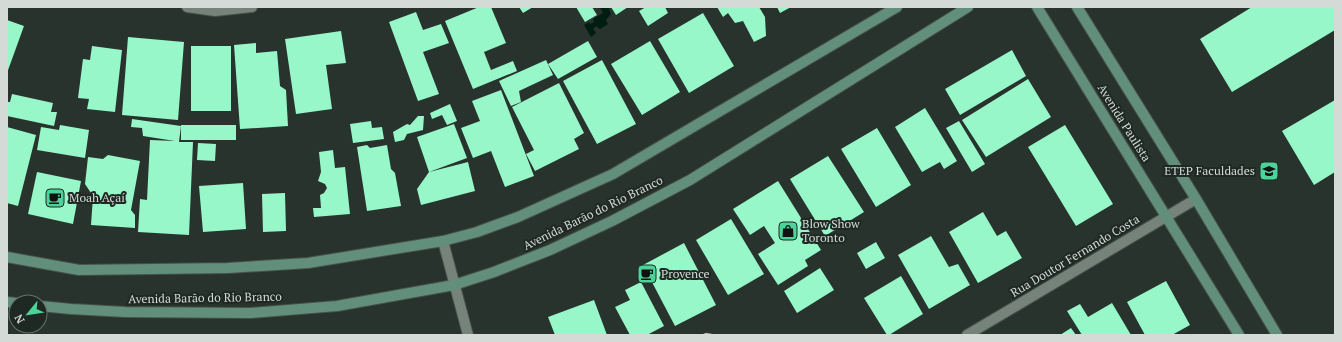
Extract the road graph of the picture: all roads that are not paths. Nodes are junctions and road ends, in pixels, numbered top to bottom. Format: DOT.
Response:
graph roads {
  1 [pos="187,7"];
  2 [pos="252,7"];
  3 [pos="897,7"];
  4 [pos="968,7"];
  5 [pos="1037,7"];
  6 [pos="1077,7"];
  7 [pos="1196,199"];
  8 [pos="1167,217"];
  9 [pos="443,241"];
  10 [pos="7,257"];
  11 [pos="454,285"];
  12 [pos="48,307"];
  13 [pos="468,335"];
  14 [pos="968,335"];
  15 [pos="1239,335"];
  16 [pos="1277,335"];
  1 -- 2 [label="street"];
  3 -- 9 [label="main road"];
  4 -- 11 [label="main road, Avenida Barão do Rio Branco"];
  5 -- 8 [label="main road, Avenida Paulista"];
  6 -- 7 [label="main road, Avenida Paulista"];
  7 -- 8 [label="street, Rua Doutor Fernando Costa"];
  7 -- 16 [label="main road, Avenida Paulista"];
  8 -- 14 [label="street, Rua Doutor Fernando Costa"];
  8 -- 15 [label="main road, Avenida Paulista"];
  9 -- 10 [label="main road"];
  9 -- 11 [label="street"];
  11 -- 12 [label="main road, Avenida Barão do Rio Branco"];
  11 -- 13 [label="street"];
}
